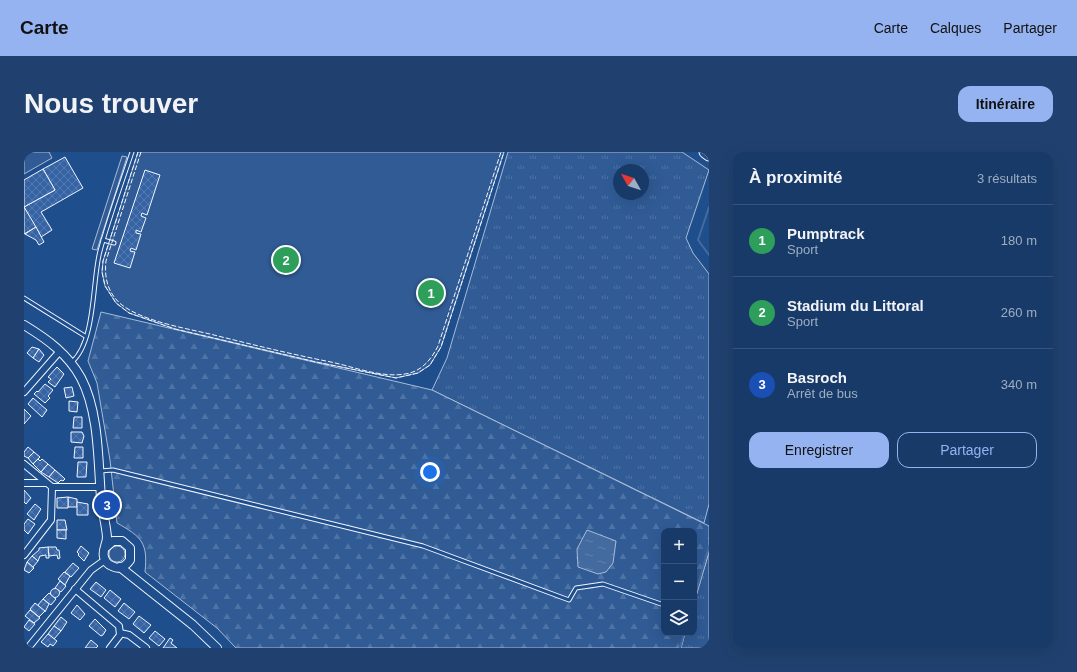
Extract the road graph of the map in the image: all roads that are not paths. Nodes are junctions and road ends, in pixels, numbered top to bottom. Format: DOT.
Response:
graph roads {
  1 [pos="132,152"];
  2 [pos="705,152"];
  3 [pos="709,155"];
  4 [pos="103,240"];
  5 [pos="114,243"];
  6 [pos="24,298"];
  7 [pos="24,325"];
  8 [pos="85,336"];
  9 [pos="60,351"];
  10 [pos="71,363"];
  11 [pos="24,392"];
  12 [pos="24,464"];
  13 [pos="99,472"];
  14 [pos="24,483"];
  15 [pos="46,483"];
  16 [pos="52,487"];
  17 [pos="100,487"];
  18 [pos="105,526"];
  19 [pos="118,540"];
  20 [pos="105,548"];
  21 [pos="24,555"];
  22 [pos="105,560"];
  23 [pos="129,562"];
  24 [pos="120,567"];
  25 [pos="133,578"];
  26 [pos="75,589"];
  27 [pos="661,604"];
  28 [pos="120,633"];
  29 [pos="28,648"];
  30 [pos="110,648"];
  31 [pos="146,648"];
  32 [pos="217,648"];
  1 -- 4 [label="lane"];
  2 -- 3 [label="highway"];
  4 -- 5 [label="lane"];
  4 -- 8 [label="lane"];
  6 -- 8 [label="lane"];
  7 -- 9 [label="street"];
  8 -- 10 [label="lane"];
  9 -- 10 [label="street"];
  9 -- 11 [label="street"];
  10 -- 13 [label="street"];
  12 -- 15 [label="street"];
  13 -- 17 [label="street"];
  13 -- 27 [label="lane"];
  14 -- 15 [label="street"];
  15 -- 16 [label="street"];
  16 -- 17 [label="street"];
  16 -- 21 [label="street"];
  17 -- 18 [label="street"];
  18 -- 19 [label="street"];
  18 -- 20 [label="street"];
  19 -- 20 [label="street"];
  19 -- 23 [label="street"];
  20 -- 22 [label="street"];
  22 -- 24 [label="street"];
  22 -- 26 [label="street"];
  23 -- 24 [label="street"];
  23 -- 25 [label="street"];
  24 -- 25 [label="street"];
  25 -- 32 [label="street"];
  26 -- 28 [label="street"];
  26 -- 29 [label="street"];
  28 -- 30 [label="street"];
  28 -- 31 [label="street"];
}
